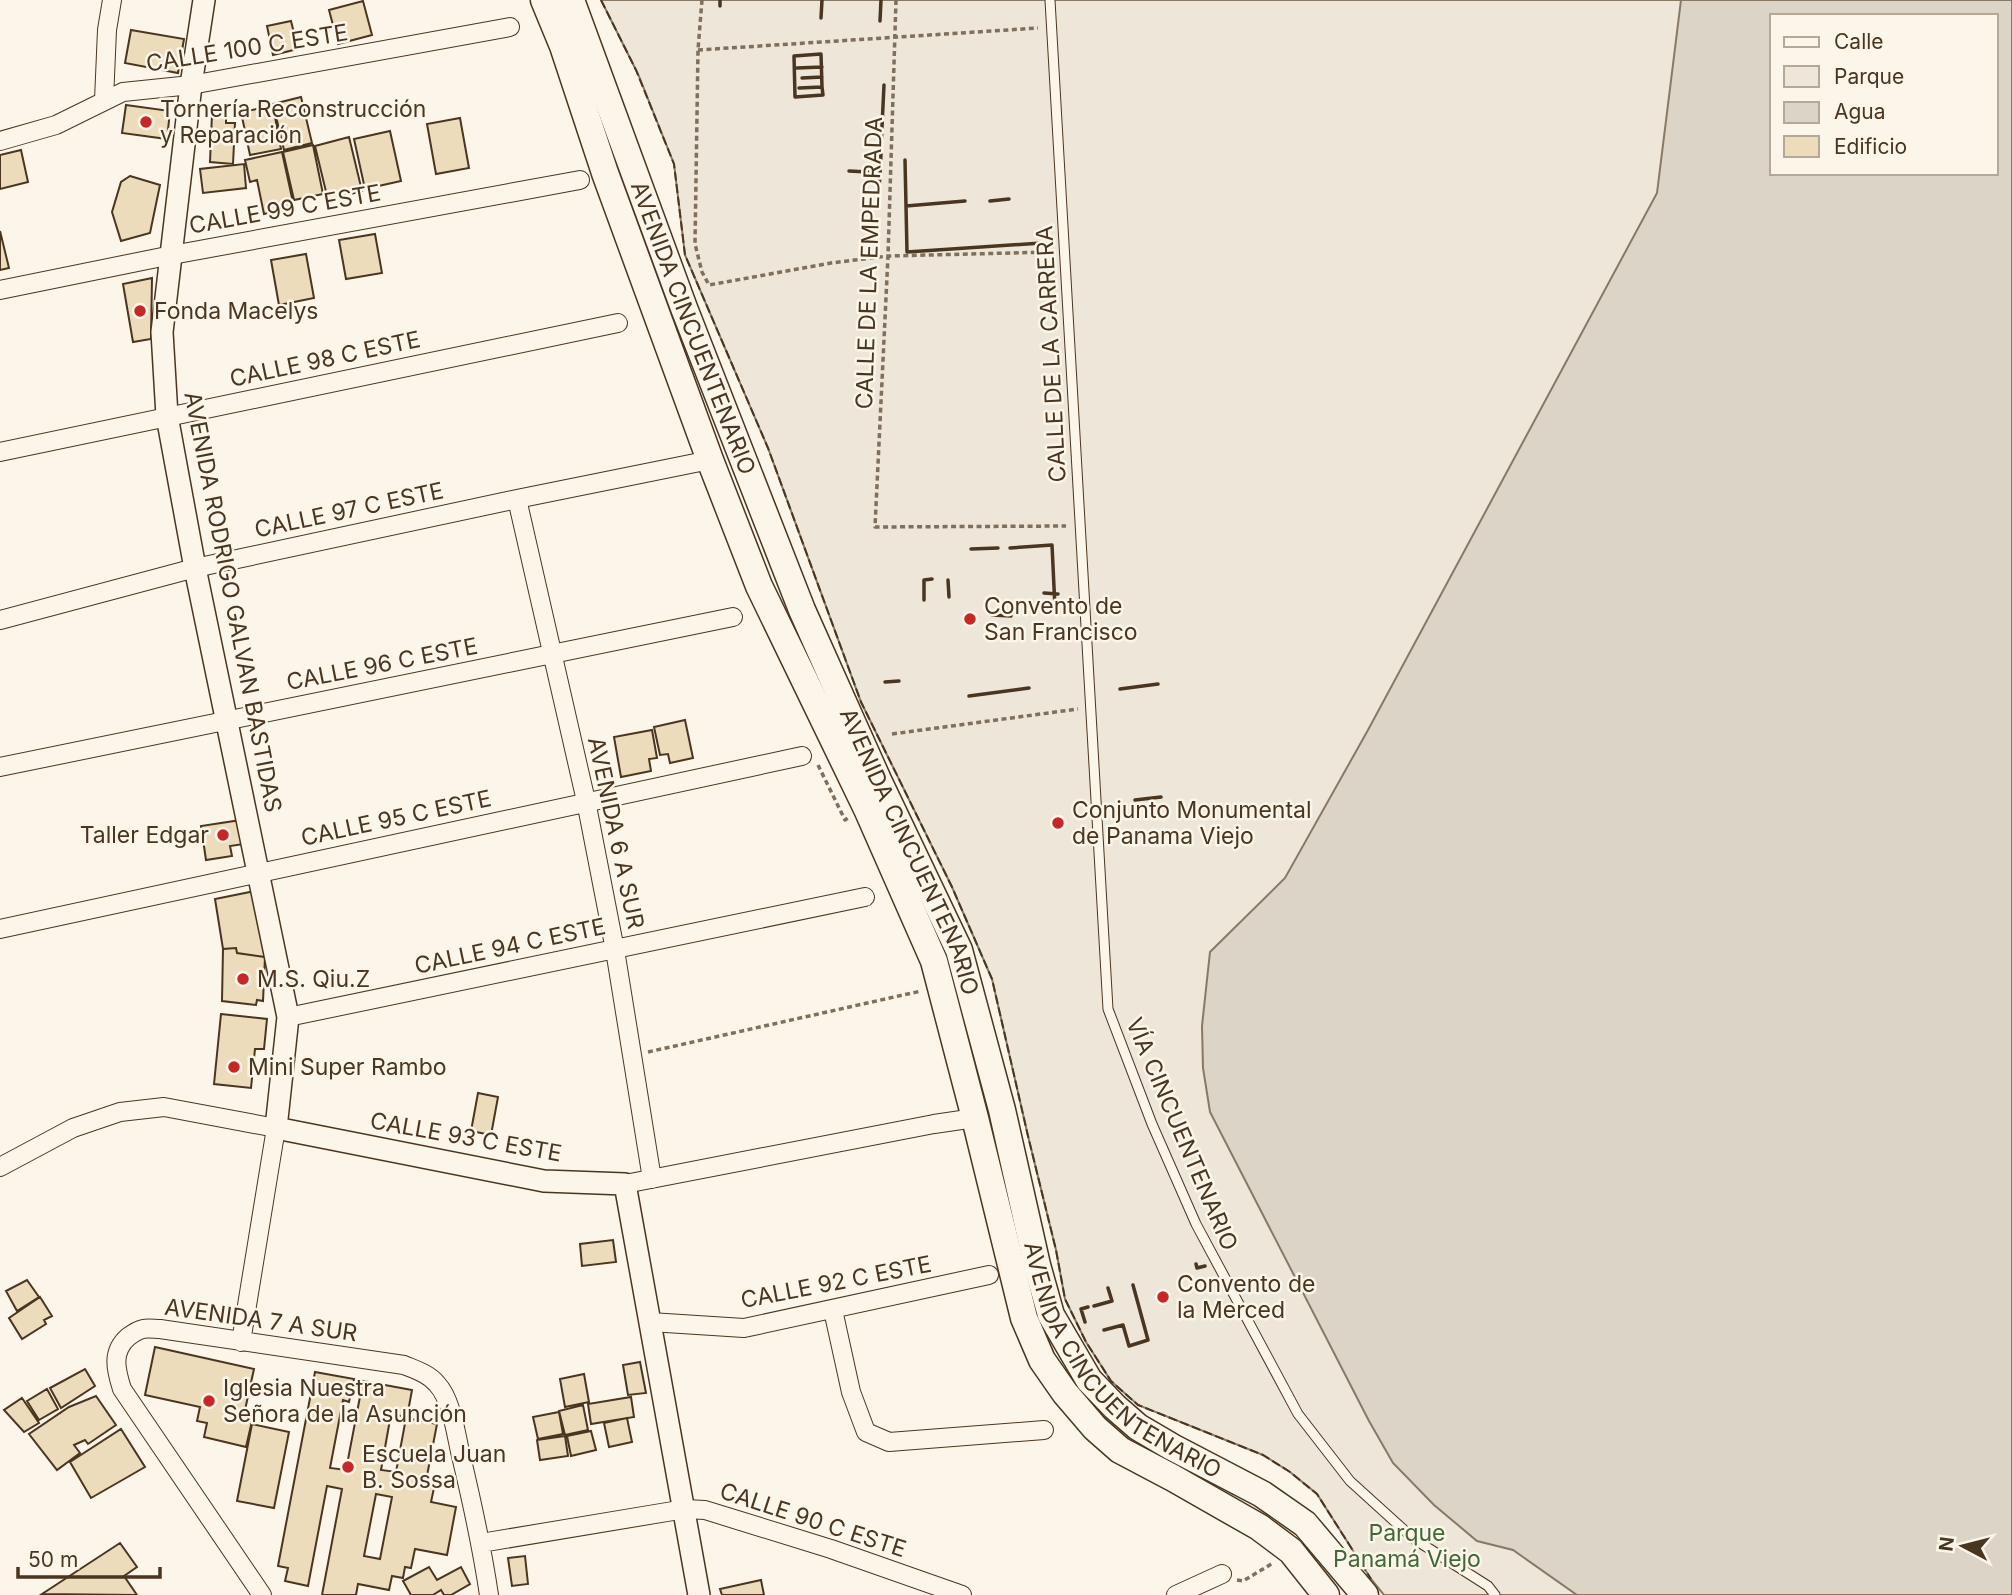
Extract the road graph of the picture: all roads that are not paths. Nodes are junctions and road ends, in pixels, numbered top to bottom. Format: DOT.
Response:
graph roads {
  1 [pos="112,0"];
  2 [pos="204,0"];
  3 [pos="544,0"];
  4 [pos="571,0"];
  5 [pos="1050,0"];
  6 [pos="510,27"];
  7 [pos="191,85"];
  8 [pos="104,100"];
  9 [pos="0,141"];
  10 [pos="580,180"];
  11 [pos="172,255"];
  12 [pos="0,290"];
  13 [pos="618,323"];
  14 [pos="167,416"];
  15 [pos="0,452"];
  16 [pos="710,460"];
  17 [pos="517,499"];
  18 [pos="195,568"];
  19 [pos="733,617"];
  20 [pos="0,620"];
  21 [pos="552,656"];
  22 [pos="1090,707"];
  23 [pos="226,720"];
  24 [pos="802,756"];
  25 [pos="0,767"];
  26 [pos="586,802"];
  27 [pos="259,872"];
  28 [pos="865,897"];
  29 [pos="0,929"];
  30 [pos="615,950"];
  31 [pos="288,1017"];
  32 [pos="975,1118"];
  33 [pos="276,1128"];
  34 [pos="0,1167"];
  35 [pos="652,1179"];
  36 [pos="625,1184"];
  37 [pos="989,1275"];
  38 [pos="833,1310"];
  39 [pos="650,1322"];
  40 [pos="241,1342"];
  41 [pos="1044,1430"];
  42 [pos="685,1509"];
  43 [pos="481,1543"];
  44 [pos="1222,1574"];
  45 [pos="262,1595"];
  46 [pos="489,1595"];
  47 [pos="699,1595"];
  48 [pos="962,1595"];
  49 [pos="1176,1595"];
  50 [pos="1326,1595"];
  51 [pos="1365,1595"];
  52 [pos="1495,1595"];
  1 -- 8 [label="street"];
  2 -- 7 [label="street, AVENIDA RODRIGO GALVAN BASTIDAS"];
  3 -- 16 [label="main road, AVENIDA CINCUENTENARIO"];
  4 -- 51 [label="main road, AVENIDA CINCUENTENARIO"];
  5 -- 22 [label="lane, CALLE DE LA CARRERA"];
  6 -- 7 [label="street, CALLE 100 C ESTE"];
  7 -- 8 [label="street, CALLE 100 C ESTE"];
  7 -- 11 [label="street, AVENIDA RODRIGO GALVAN BASTIDAS"];
  8 -- 9 [label="street, CALLE 100 C ESTE"];
  10 -- 11 [label="street, CALLE 99 C ESTE"];
  11 -- 12 [label="street, CALLE 99 C ESTE"];
  11 -- 14 [label="street, AVENIDA RODRIGO GALVAN BASTIDAS"];
  13 -- 14 [label="street, CALLE 98 C ESTE"];
  14 -- 15 [label="street, CALLE 98 C ESTE"];
  14 -- 18 [label="street, AVENIDA RODRIGO GALVAN BASTIDAS"];
  16 -- 17 [label="street, CALLE 97 C ESTE"];
  16 -- 32 [label="main road, AVENIDA CINCUENTENARIO"];
  17 -- 18 [label="street, CALLE 97 C ESTE"];
  17 -- 21 [label="street, AVENIDA 6 A SUR"];
  18 -- 20 [label="street, CALLE 97 C ESTE"];
  18 -- 23 [label="street, AVENIDA RODRIGO GALVAN BASTIDAS"];
  19 -- 21 [label="street, CALLE 96 C ESTE"];
  21 -- 23 [label="street, CALLE 96 C ESTE"];
  21 -- 26 [label="street, AVENIDA 6 A SUR"];
  22 -- 52 [label="lane, VÍA CINCUENTENARIO"];
  23 -- 25 [label="street, CALLE 96 C ESTE"];
  23 -- 27 [label="street, AVENIDA RODRIGO GALVAN BASTIDAS"];
  24 -- 26 [label="street, CALLE 95 C ESTE"];
  26 -- 27 [label="street, CALLE 95 C ESTE"];
  26 -- 30 [label="street, AVENIDA 6 A SUR"];
  27 -- 29 [label="street, CALLE 95 C ESTE"];
  27 -- 31 [label="street, AVENIDA RODRIGO GALVAN BASTIDAS"];
  28 -- 30 [label="street, CALLE 94 C ESTE"];
  30 -- 31 [label="street, CALLE 94 C ESTE"];
  30 -- 35 [label="street, AVENIDA 6 A SUR"];
  31 -- 33 [label="street, AVENIDA RODRIGO GALVAN BASTIDAS"];
  32 -- 35 [label="street, CALLE 93 C ESTE"];
  32 -- 50 [label="main road, AVENIDA CINCUENTENARIO"];
  33 -- 34 [label="street, CALLE 93 C ESTE"];
  33 -- 36 [label="street, CALLE 93 C ESTE"];
  33 -- 40 [label="street"];
  35 -- 36 [label="street, CALLE 93 C ESTE"];
  36 -- 39 [label="street"];
  37 -- 38 [label="street, CALLE 92 C ESTE"];
  38 -- 39 [label="street, CALLE 92 C ESTE"];
  38 -- 41 [label="street"];
  39 -- 42 [label="street"];
  40 -- 43 [label="street, AVENIDA 7 A SUR"];
  40 -- 45 [label="street, AVENIDA 7 A SUR"];
  42 -- 43 [label="street, CALLE 90 C ESTE"];
  42 -- 47 [label="street"];
  42 -- 48 [label="street, CALLE 90 C ESTE"];
  43 -- 46 [label="street"];
  44 -- 49 [label="street"];
}
